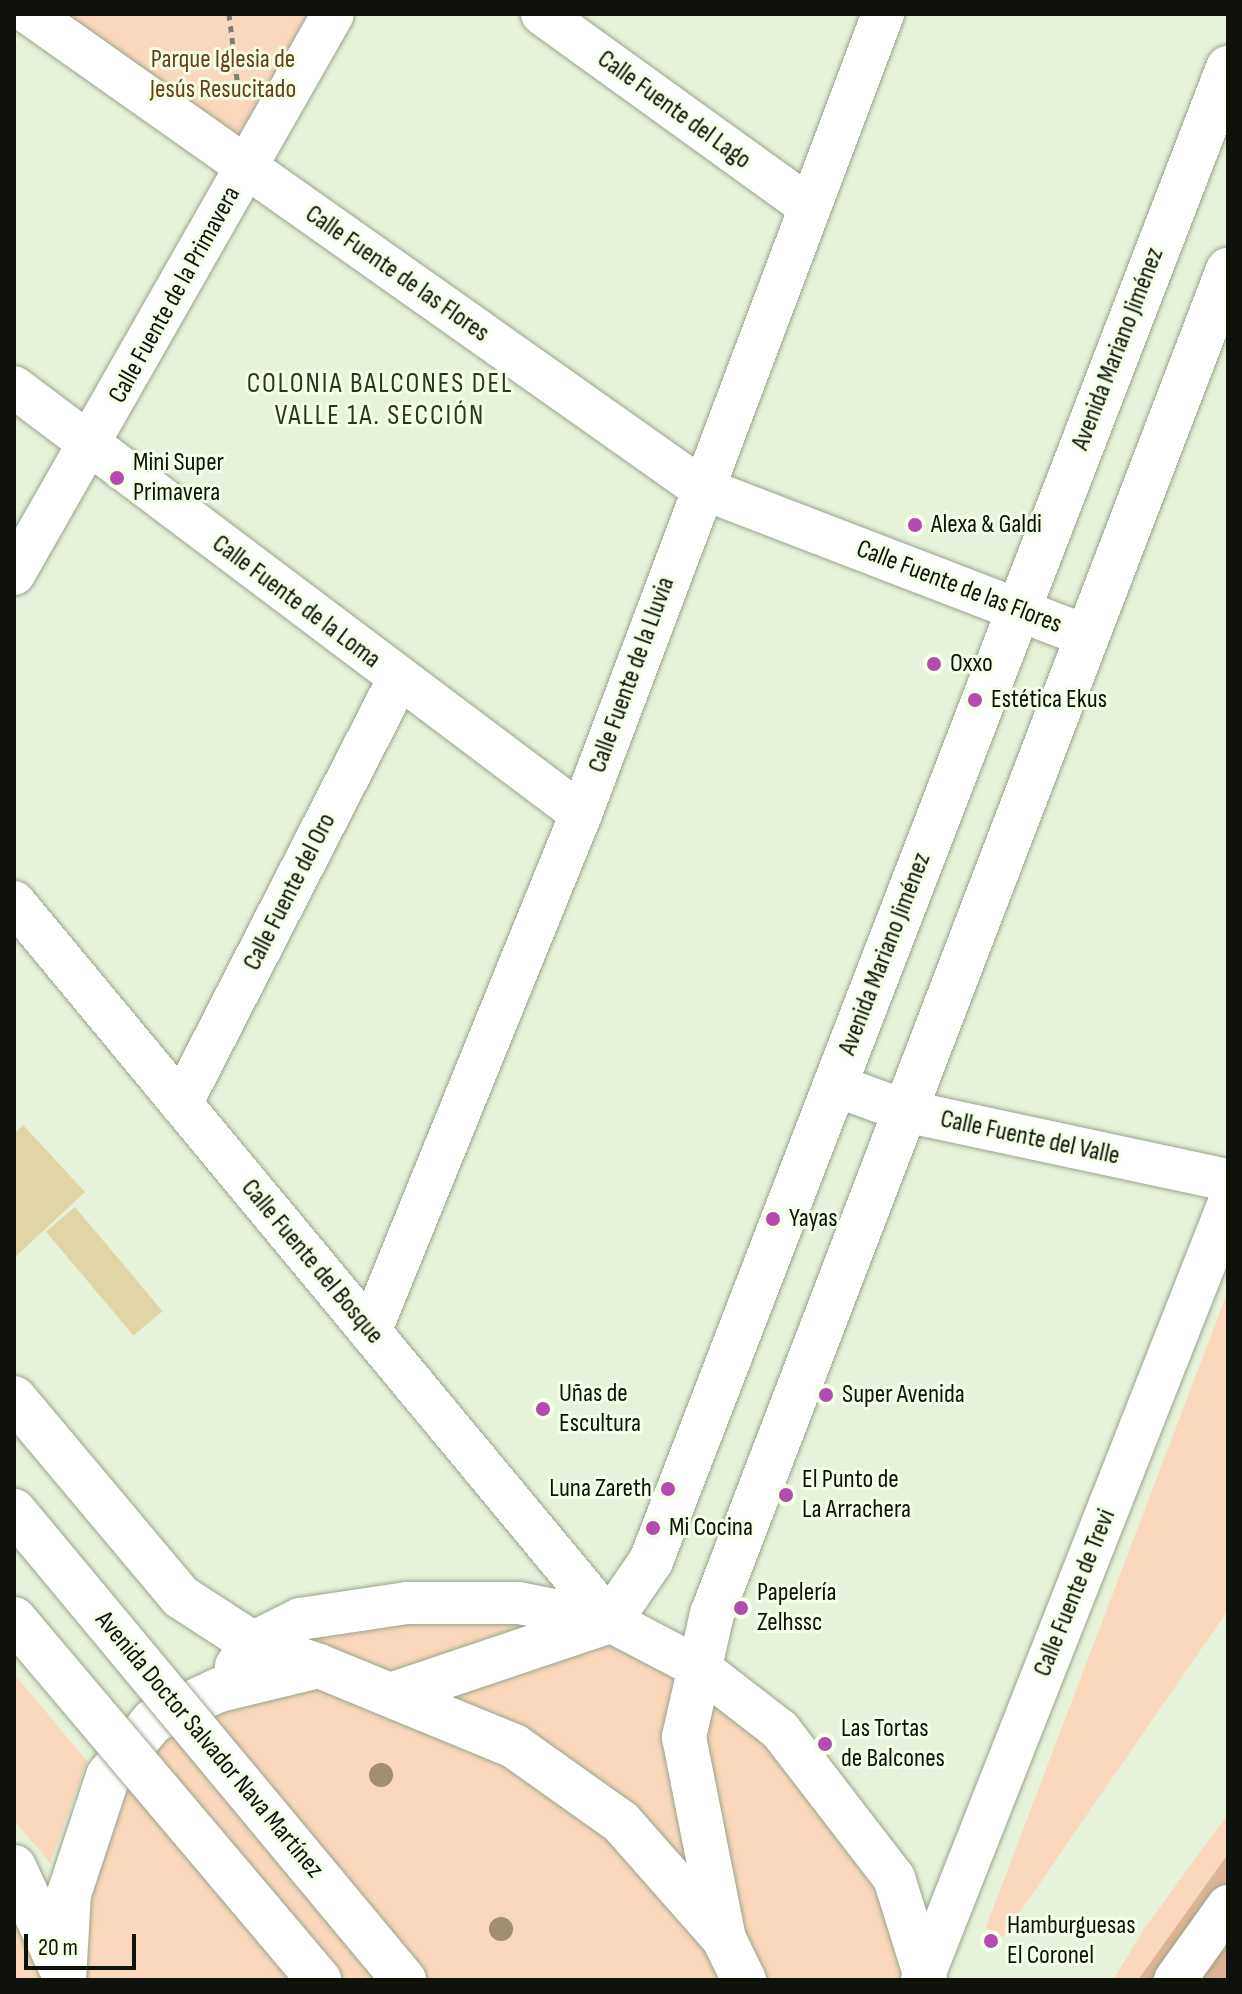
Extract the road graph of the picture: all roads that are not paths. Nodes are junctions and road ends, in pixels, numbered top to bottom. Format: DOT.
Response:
graph roads {
  1 [pos="30,14"];
  2 [pos="333,14"];
  3 [pos="542,14"];
  4 [pos="883,14"];
  5 [pos="1228,68"];
  6 [pos="247,168"];
  7 [pos="807,205"];
  8 [pos="1228,270"];
  9 [pos="14,387"];
  10 [pos="91,445"];
  11 [pos="701,488"];
  12 [pos="14,574"];
  13 [pos="1017,609"];
  14 [pos="1087,636"];
  15 [pos="398,680"];
  16 [pos="581,814"];
  17 [pos="14,902"];
  18 [pos="834,1085"];
  19 [pos="181,1104"];
  20 [pos="905,1111"];
  21 [pos="1228,1180"];
  22 [pos="1228,1205"];
  23 [pos="370,1332"];
  24 [pos="14,1398"];
  25 [pos="14,1511"];
  26 [pos="14,1619"];
  27 [pos="610,1621"];
  28 [pos="252,1643"];
  29 [pos="319,1666"];
  30 [pos="700,1668"];
  31 [pos="219,1690"];
  32 [pos="396,1693"];
  33 [pos="14,1867"];
  34 [pos="1228,1906"];
  35 [pos="724,1939"];
  36 [pos="62,1974"];
  37 [pos="924,1978"];
  38 [pos="319,1980"];
  39 [pos="404,1980"];
  40 [pos="744,1980"];
  41 [pos="1175,1980"];
  1 -- 6 [label="street, Calle Fuente de las Flores"];
  2 -- 6 [label="street, Calle Fuente de la Primavera"];
  3 -- 7 [label="street, Calle Fuente del Lago"];
  4 -- 7 [label="street, Calle Fuente de la Lluvia"];
  5 -- 13 [label="main road, Avenida Mariano Jiménez"];
  6 -- 10 [label="street, Calle Fuente de la Primavera"];
  6 -- 11 [label="street, Calle Fuente de las Flores"];
  7 -- 11 [label="street, Calle Fuente de la Lluvia"];
  8 -- 14 [label="main road"];
  9 -- 10 [label="street, Calle Fuente de la Loma"];
  10 -- 12 [label="street, Calle Fuente de la Primavera"];
  10 -- 15 [label="street, Calle Fuente de la Loma"];
  11 -- 13 [label="street, Calle Fuente de las Flores"];
  11 -- 16 [label="street, Calle Fuente de la Lluvia"];
  13 -- 14 [label="street, Calle Fuente de las Flores"];
  13 -- 18 [label="main road, Avenida Mariano Jiménez"];
  14 -- 20 [label="main road"];
  15 -- 16 [label="street, Calle Fuente de la Loma"];
  15 -- 19 [label="street, Calle Fuente del Oro"];
  16 -- 23 [label="street, Calle Fuente de la Lluvia"];
  17 -- 19 [label="street, Calle Fuente del Bosque"];
  18 -- 20 [label="street, Calle Fuente del Valle"];
  18 -- 27 [label="main road, Avenida Mariano Jiménez"];
  19 -- 23 [label="street, Calle Fuente del Bosque"];
  20 -- 21 [label="street, Calle Fuente del Valle"];
  20 -- 30 [label="main road"];
  22 -- 37 [label="street, Calle Fuente de Trevi"];
  23 -- 27 [label="street, Calle Fuente del Bosque"];
  24 -- 28 [label="main road"];
  25 -- 39 [label="main road, Avenida Doctor Salvador Nava Martínez, bridge"];
  26 -- 38 [label="main road, bridge"];
  27 -- 28 [label="street, Calle Fuente del Bosque"];
  27 -- 30 [label="street, Calle Fuente del Bosque"];
  27 -- 32 [label="main road"];
  28 -- 29 [label="main road"];
  28 -- 31 [label="street, Calle Fuente del Bosque"];
  29 -- 31 [label="main road"];
  29 -- 32 [label="main road"];
  30 -- 35 [label="main road"];
  30 -- 37 [label="street, Calle Fuente del Bosque"];
  31 -- 36 [label="main road"];
  32 -- 35 [label="main road"];
  33 -- 36 [label="main road"];
  34 -- 41 [label="street"];
  35 -- 40 [label="main road"];
}
